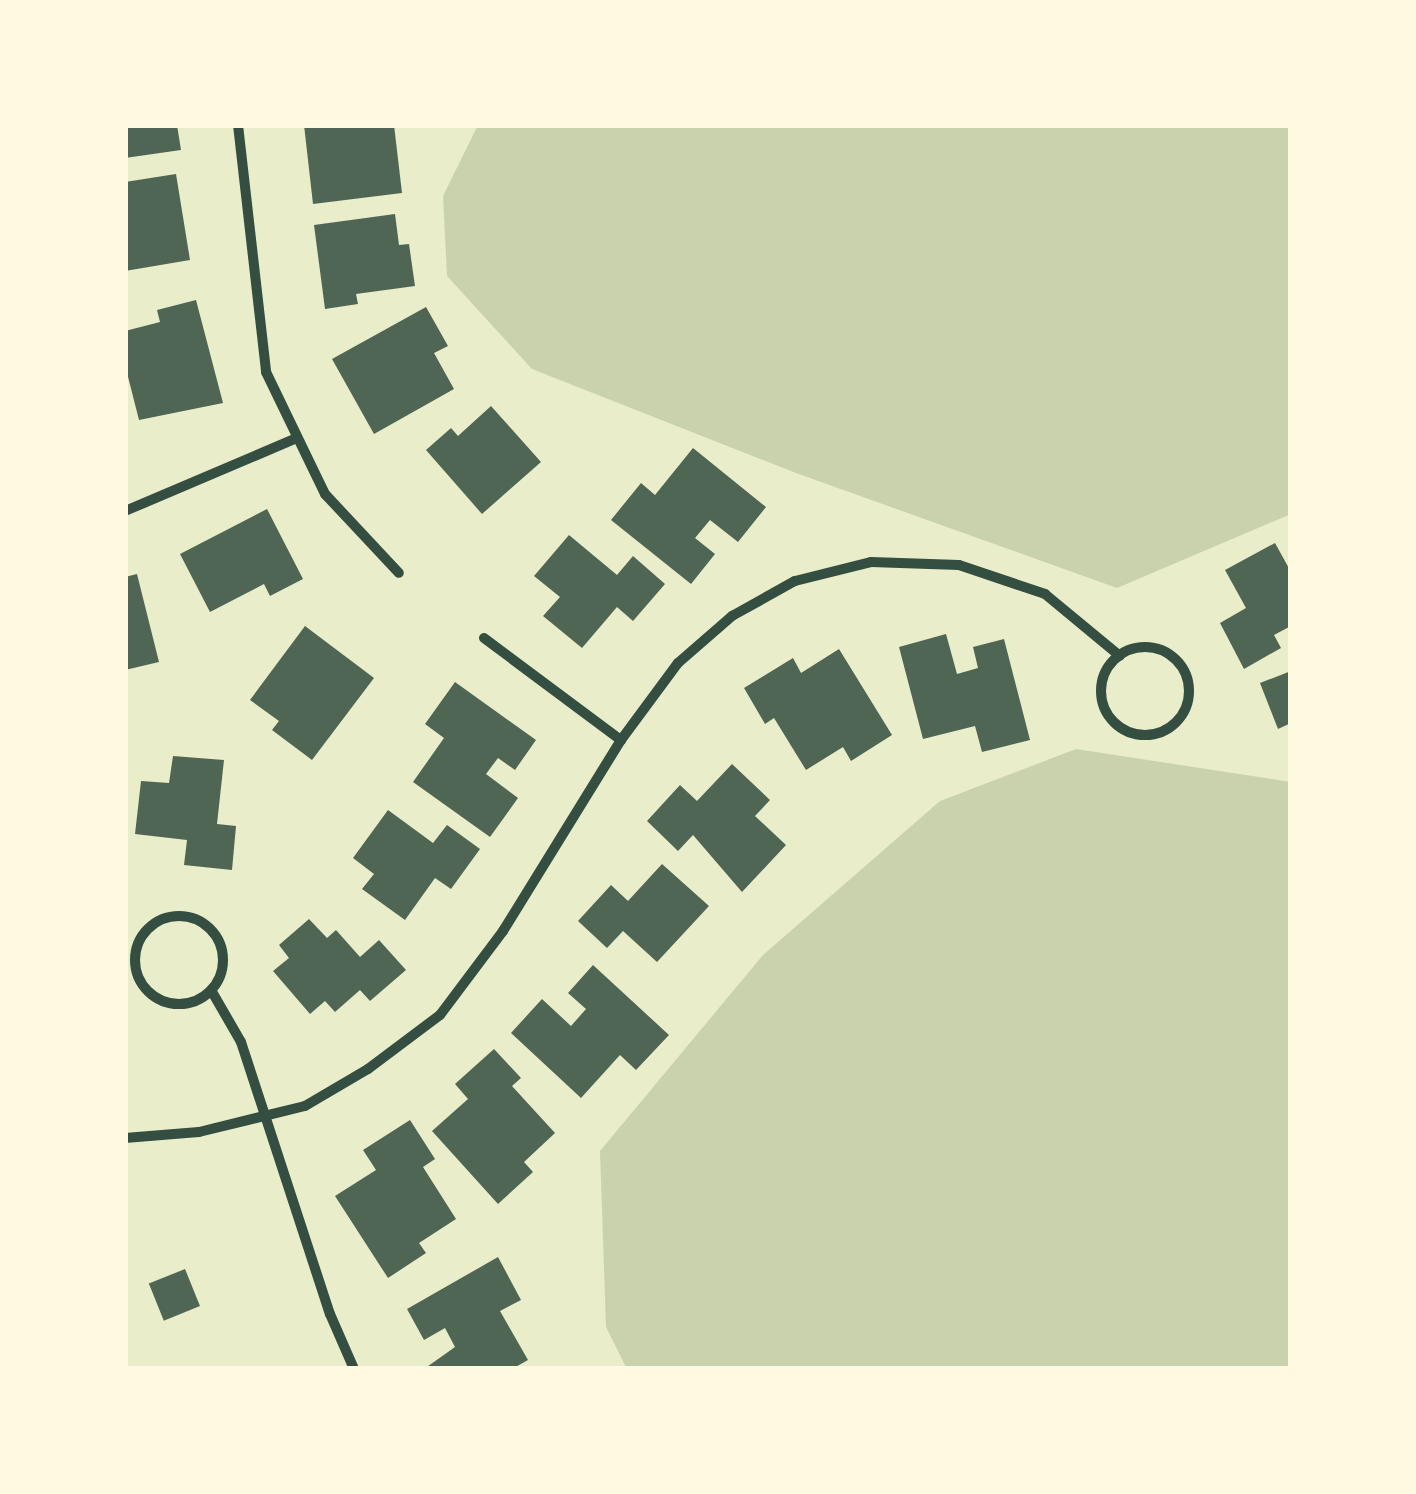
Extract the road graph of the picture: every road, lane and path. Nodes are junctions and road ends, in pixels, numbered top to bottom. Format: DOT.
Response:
graph roads {
  1 [pos="238,125"];
  2 [pos="295,439"];
  3 [pos="125,511"];
  4 [pos="399,573"];
  5 [pos="484,638"];
  6 [pos="1120,656"];
  7 [pos="621,740"];
  8 [pos="212,990"];
  9 [pos="263,1120"];
  10 [pos="125,1138"];
  11 [pos="354,1369"];
  1 -- 2 [label="street"];
  2 -- 3 [label="street"];
  2 -- 4 [label="street"];
  5 -- 7 [label="street"];
  6 -- 6 [label="street"];
  6 -- 7 [label="street"];
  7 -- 9 [label="street"];
  8 -- 8 [label="street"];
  8 -- 9 [label="street"];
  9 -- 10 [label="street"];
  9 -- 11 [label="street"];
}
